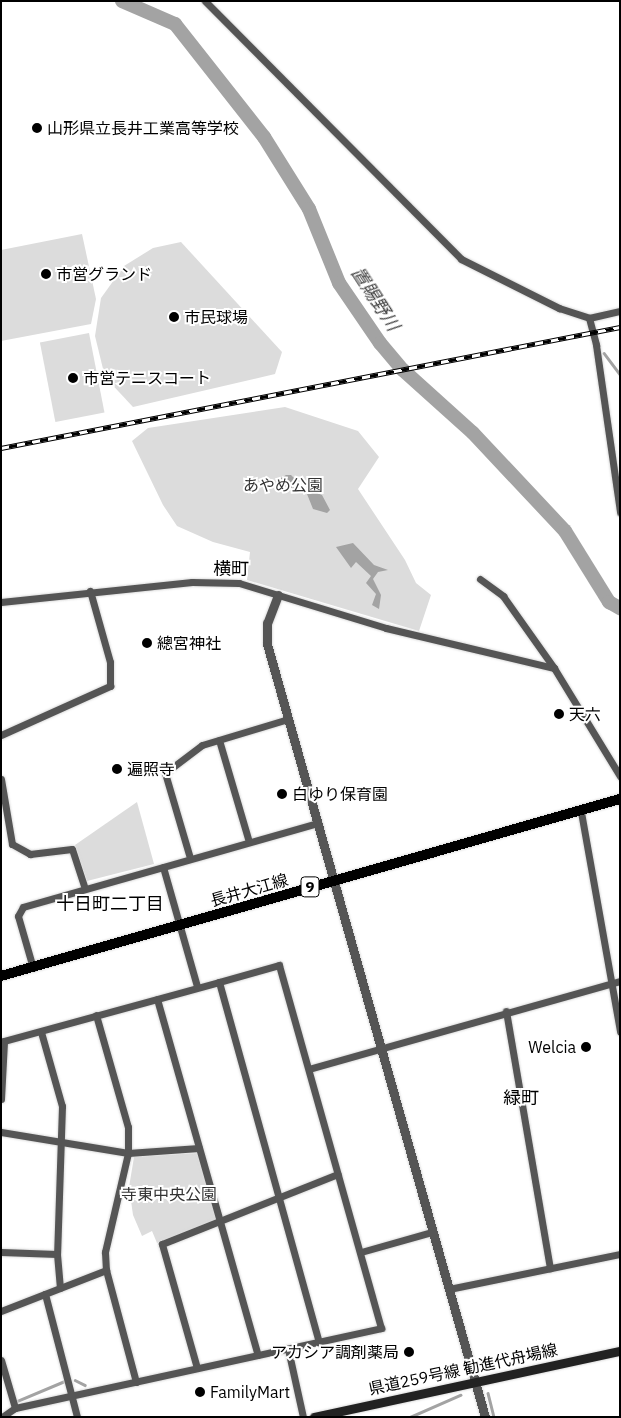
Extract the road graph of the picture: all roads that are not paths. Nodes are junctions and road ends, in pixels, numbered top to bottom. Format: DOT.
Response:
graph roads {
  1 [pos="205,1"];
  2 [pos="620,311"];
  3 [pos="589,318"];
  4 [pos="620,512"];
  5 [pos="480,579"];
  6 [pos="90,591"];
  7 [pos="278,594"];
  8 [pos="1,602"];
  9 [pos="554,668"];
  10 [pos="288,719"];
  11 [pos="1,735"];
  12 [pos="219,740"];
  13 [pos="620,776"];
  14 [pos="1,779"];
  15 [pos="620,799"];
  16 [pos="581,812"];
  17 [pos="318,823"];
  18 [pos="249,842"];
  19 [pos="190,858"];
  20 [pos="163,867"];
  21 [pos="335,880"];
  22 [pos="84,887"];
  23 [pos="180,925"];
  24 [pos="33,968"];
  25 [pos="1,976"];
  26 [pos="620,980"];
  27 [pos="219,982"];
  28 [pos="611,982"];
  29 [pos="197,986"];
  30 [pos="157,999"];
  31 [pos="506,1011"];
  32 [pos="96,1015"];
  33 [pos="41,1032"];
  34 [pos="620,1032"];
  35 [pos="380,1047"];
  36 [pos="309,1069"];
  37 [pos="1,1099"];
  38 [pos="1,1132"];
  39 [pos="60,1142"];
  40 [pos="199,1148"];
  41 [pos="128,1153"];
  42 [pos="338,1174"];
  43 [pos="279,1199"];
  44 [pos="220,1222"];
  45 [pos="432,1232"];
  46 [pos="1,1252"];
  47 [pos="361,1252"];
  48 [pos="56,1254"];
  49 [pos="620,1254"];
  50 [pos="550,1268"];
  51 [pos="106,1270"];
  52 [pos="60,1288"];
  53 [pos="449,1289"];
  54 [pos="46,1294"];
  55 [pos="1,1311"];
  56 [pos="319,1342"];
  57 [pos="288,1349"];
  58 [pos="620,1351"];
  59 [pos="258,1355"];
  60 [pos="1,1360"];
  61 [pos="197,1368"];
  62 [pos="475,1381"];
  63 [pos="136,1382"];
  64 [pos="73,1396"];
  65 [pos="15,1408"];
  66 [pos="2,1417"];
  67 [pos="77,1417"];
  68 [pos="303,1417"];
  69 [pos="314,1417"];
  70 [pos="485,1417"];
  1 -- 3 [label="street"];
  2 -- 3 [label="street"];
  3 -- 4 [label="street"];
  5 -- 9 [label="street"];
  6 -- 7 [label="street"];
  6 -- 8 [label="street"];
  6 -- 11 [label="street"];
  7 -- 9 [label="street"];
  7 -- 10 [label="street"];
  9 -- 13 [label="street"];
  10 -- 12 [label="street"];
  10 -- 17 [label="street"];
  12 -- 18 [label="street"];
  12 -- 19 [label="street"];
  14 -- 22 [label="street"];
  15 -- 16 [label="main road, 長井大江線 / 9"];
  16 -- 21 [label="main road, 長井大江線 / 9"];
  16 -- 28 [label="street"];
  17 -- 18 [label="street"];
  17 -- 21 [label="street"];
  18 -- 19 [label="street"];
  19 -- 20 [label="street"];
  20 -- 22 [label="street"];
  20 -- 23 [label="street"];
  21 -- 23 [label="main road, 長井大江線 / 9"];
  21 -- 35 [label="street"];
  22 -- 24 [label="street"];
  23 -- 24 [label="main road, 長井大江線 / 9"];
  23 -- 29 [label="street"];
  24 -- 25 [label="main road, 長井大江線 / 9"];
  26 -- 28 [label="street"];
  27 -- 29 [label="street"];
  27 -- 36 [label="street"];
  27 -- 43 [label="street"];
  28 -- 31 [label="street"];
  28 -- 34 [label="street"];
  29 -- 30 [label="street"];
  30 -- 32 [label="street"];
  30 -- 40 [label="street"];
  31 -- 35 [label="street"];
  31 -- 50 [label="street"];
  32 -- 33 [label="street"];
  32 -- 41 [label="street"];
  33 -- 37 [label="street"];
  33 -- 39 [label="street"];
  35 -- 36 [label="street"];
  35 -- 45 [label="street"];
  36 -- 42 [label="street"];
  38 -- 39 [label="street"];
  39 -- 41 [label="street"];
  39 -- 48 [label="street"];
  40 -- 41 [label="street"];
  40 -- 44 [label="street"];
  41 -- 51 [label="street"];
  42 -- 43 [label="street"];
  42 -- 47 [label="street"];
  43 -- 44 [label="street"];
  43 -- 56 [label="street"];
  44 -- 59 [label="street"];
  44 -- 61 [label="street"];
  45 -- 47 [label="street"];
  45 -- 53 [label="street"];
  46 -- 48 [label="street"];
  47 -- 56 [label="street"];
  48 -- 52 [label="street"];
  49 -- 50 [label="street"];
  50 -- 53 [label="street"];
  51 -- 52 [label="street"];
  51 -- 63 [label="street"];
  52 -- 54 [label="street"];
  53 -- 62 [label="street"];
  54 -- 55 [label="street"];
  54 -- 64 [label="street"];
  56 -- 57 [label="street"];
  57 -- 59 [label="street"];
  57 -- 68 [label="street"];
  58 -- 62 [label="main road, 県道259号線 勧進代舟場線"];
  59 -- 61 [label="street"];
  60 -- 65 [label="street"];
  61 -- 63 [label="street"];
  62 -- 69 [label="main road, 県道259号線 勧進代舟場線"];
  62 -- 70 [label="street"];
  63 -- 64 [label="street"];
  64 -- 65 [label="street"];
  64 -- 67 [label="street"];
  65 -- 66 [label="street"];
}
